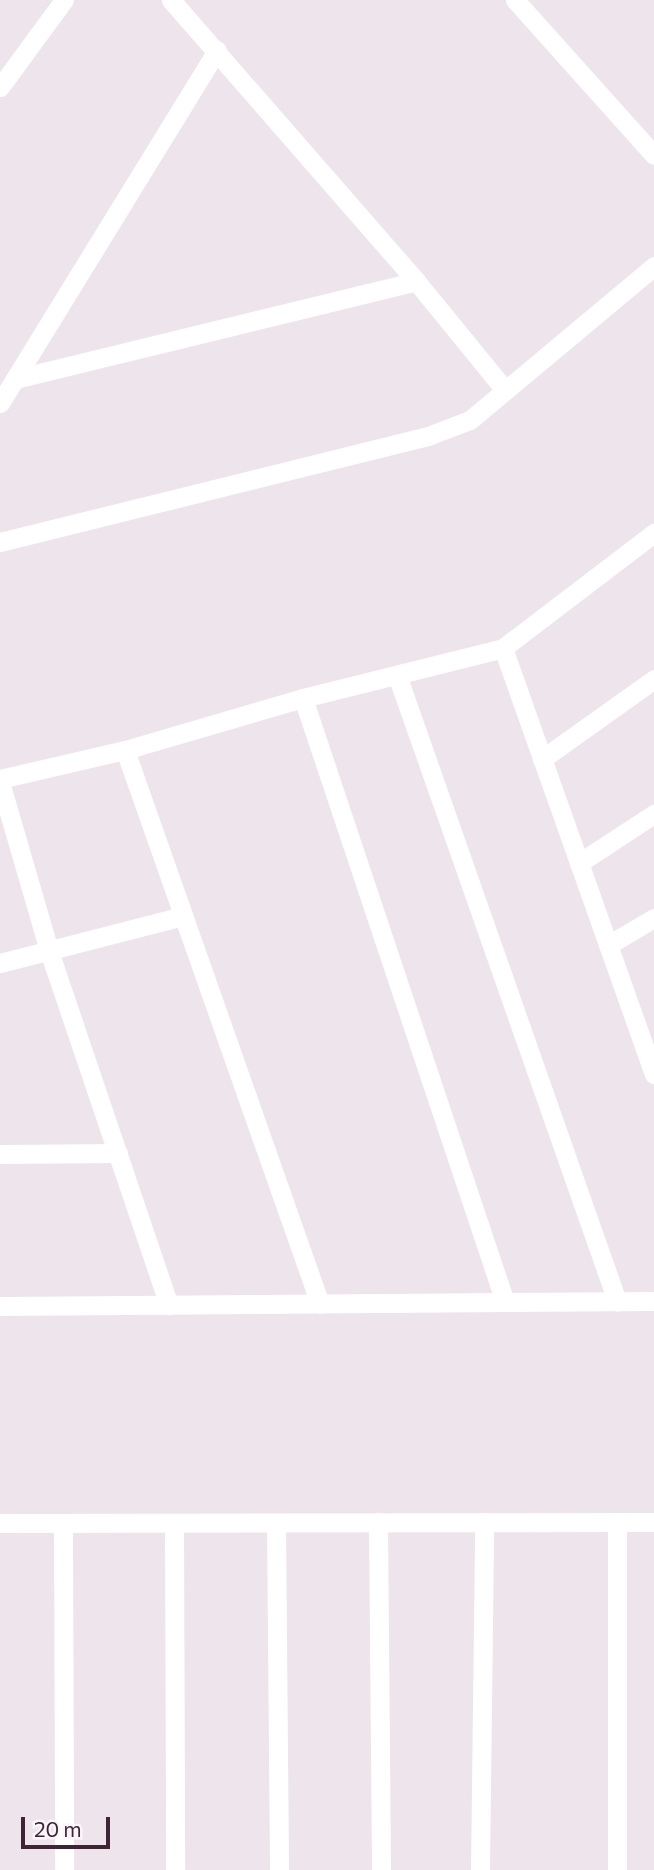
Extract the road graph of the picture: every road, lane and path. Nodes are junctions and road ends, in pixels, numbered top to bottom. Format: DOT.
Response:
graph roads {
  1 [pos="64,0"];
  2 [pos="171,0"];
  3 [pos="514,0"];
  4 [pos="216,50"];
  5 [pos="0,87"];
  6 [pos="654,155"];
  7 [pos="654,266"];
  8 [pos="416,281"];
  9 [pos="15,379"];
  10 [pos="505,390"];
  11 [pos="0,403"];
  12 [pos="654,533"];
  13 [pos="0,542"];
  14 [pos="503,648"];
  15 [pos="397,675"];
  16 [pos="654,679"];
  17 [pos="303,698"];
  18 [pos="125,750"];
  19 [pos="542,759"];
  20 [pos="0,781"];
  21 [pos="654,814"];
  22 [pos="579,863"];
  23 [pos="183,916"];
  24 [pos="654,918"];
  25 [pos="608,945"];
  26 [pos="49,951"];
  27 [pos="0,963"];
  28 [pos="649,1045"];
  29 [pos="654,1074"];
  30 [pos="118,1153"];
  31 [pos="0,1154"];
  32 [pos="617,1301"];
  33 [pos="654,1301"];
  34 [pos="505,1302"];
  35 [pos="320,1304"];
  36 [pos="169,1305"];
  37 [pos="0,1306"];
  38 [pos="276,1522"];
  39 [pos="378,1522"];
  40 [pos="484,1522"];
  41 [pos="617,1522"];
  42 [pos="654,1522"];
  43 [pos="0,1523"];
  44 [pos="63,1523"];
  45 [pos="174,1523"];
  46 [pos="64,1870"];
  47 [pos="175,1870"];
  48 [pos="279,1870"];
  49 [pos="381,1870"];
  50 [pos="480,1870"];
  51 [pos="617,1870"];
  1 -- 5 [label="street"];
  2 -- 4 [label="street"];
  3 -- 6 [label="street"];
  4 -- 8 [label="street"];
  4 -- 9 [label="street"];
  7 -- 10 [label="street"];
  8 -- 9 [label="street"];
  8 -- 10 [label="street"];
  9 -- 11 [label="street"];
  10 -- 13 [label="street"];
  12 -- 14 [label="street"];
  14 -- 15 [label="street"];
  14 -- 19 [label="street"];
  15 -- 17 [label="street"];
  15 -- 32 [label="street"];
  16 -- 19 [label="street"];
  17 -- 18 [label="street"];
  17 -- 34 [label="street"];
  18 -- 20 [label="street"];
  18 -- 23 [label="street"];
  19 -- 22 [label="street"];
  20 -- 26 [label="street"];
  21 -- 22 [label="street"];
  22 -- 25 [label="street"];
  23 -- 26 [label="street"];
  23 -- 35 [label="street"];
  24 -- 25 [label="street"];
  25 -- 28 [label="street"];
  26 -- 27 [label="street"];
  26 -- 30 [label="street"];
  28 -- 29 [label="street"];
  30 -- 31 [label="street"];
  30 -- 36 [label="street"];
  32 -- 33 [label="street"];
  32 -- 34 [label="street"];
  34 -- 35 [label="street"];
  35 -- 36 [label="street"];
  36 -- 37 [label="street"];
  38 -- 39 [label="street"];
  38 -- 45 [label="street"];
  38 -- 48 [label="street"];
  39 -- 40 [label="street"];
  39 -- 49 [label="street"];
  40 -- 41 [label="street"];
  40 -- 50 [label="street"];
  41 -- 42 [label="street"];
  41 -- 51 [label="street"];
  43 -- 44 [label="street"];
  44 -- 45 [label="street"];
  44 -- 46 [label="street"];
  45 -- 47 [label="street"];
}
